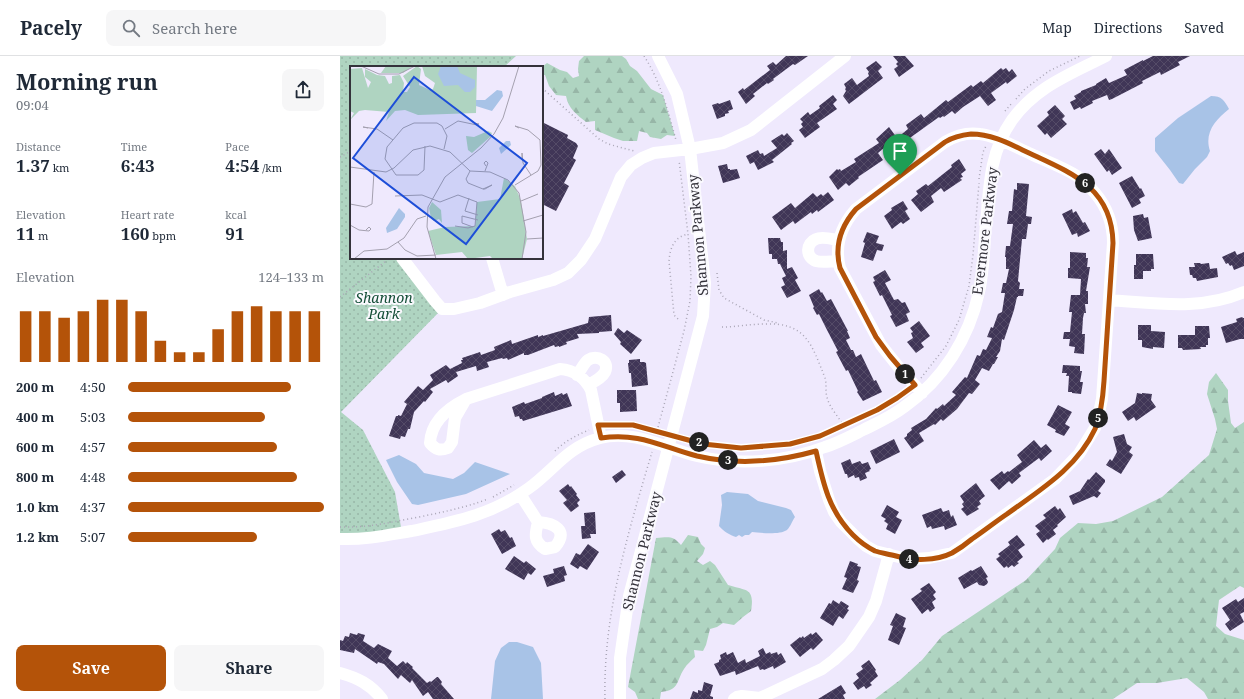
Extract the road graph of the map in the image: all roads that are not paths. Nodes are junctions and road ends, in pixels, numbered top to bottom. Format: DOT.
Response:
graph roads {
  1 [pos="658,56"];
  2 [pos="845,56"];
  3 [pos="1106,56"];
  4 [pos="1081,60"];
  5 [pos="996,138"];
  6 [pos="690,149"];
  7 [pos="838,240"];
  8 [pos="403,259"];
  9 [pos="492,259"];
  10 [pos="838,261"];
  11 [pos="1244,292"];
  12 [pos="503,295"];
  13 [pos="1109,300"];
  14 [pos="577,375"];
  15 [pos="588,385"];
  16 [pos="918,389"];
  17 [pos="466,399"];
  18 [pos="601,438"];
  19 [pos="670,441"];
  20 [pos="816,451"];
  21 [pos="518,489"];
  22 [pos="538,522"];
  23 [pos="340,540"];
  24 [pos="889,554"];
  25 [pos="340,673"];
  26 [pos="382,699"];
  27 [pos="620,699"];
  28 [pos="734,699"];
  29 [pos="760,699"];
  1 -- 6 [label="street, Shannon Parkway"];
  2 -- 6 [label="street"];
  3 -- 4 [label="street, Evermore Parkway"];
  4 -- 5 [label="street, Evermore Parkway"];
  5 -- 7 [label="street"];
  5 -- 13 [label="street"];
  5 -- 16 [label="street, Evermore Parkway"];
  6 -- 12 [label="street"];
  6 -- 19 [label="street, Shannon Parkway"];
  7 -- 10 [label="street"];
  7 -- 10 [label="street"];
  8 -- 12 [label="street"];
  9 -- 12 [label="street"];
  10 -- 16 [label="street"];
  11 -- 13 [label="street"];
  13 -- 24 [label="street"];
  14 -- 15 [label="street"];
  14 -- 15 [label="street"];
  14 -- 17 [label="street"];
  15 -- 18 [label="street"];
  16 -- 20 [label="street, Evermore Parkway"];
  18 -- 19 [label="street, Evermore Parkway"];
  18 -- 21 [label="street, Evermore Parkway"];
  19 -- 20 [label="street, Evermore Parkway"];
  19 -- 27 [label="street, Shannon Parkway"];
  20 -- 24 [label="street"];
  21 -- 22 [label="street"];
  21 -- 23 [label="street, Evermore Parkway"];
  24 -- 29 [label="street"];
  25 -- 26 [label="street"];
  28 -- 29 [label="street"];
}
